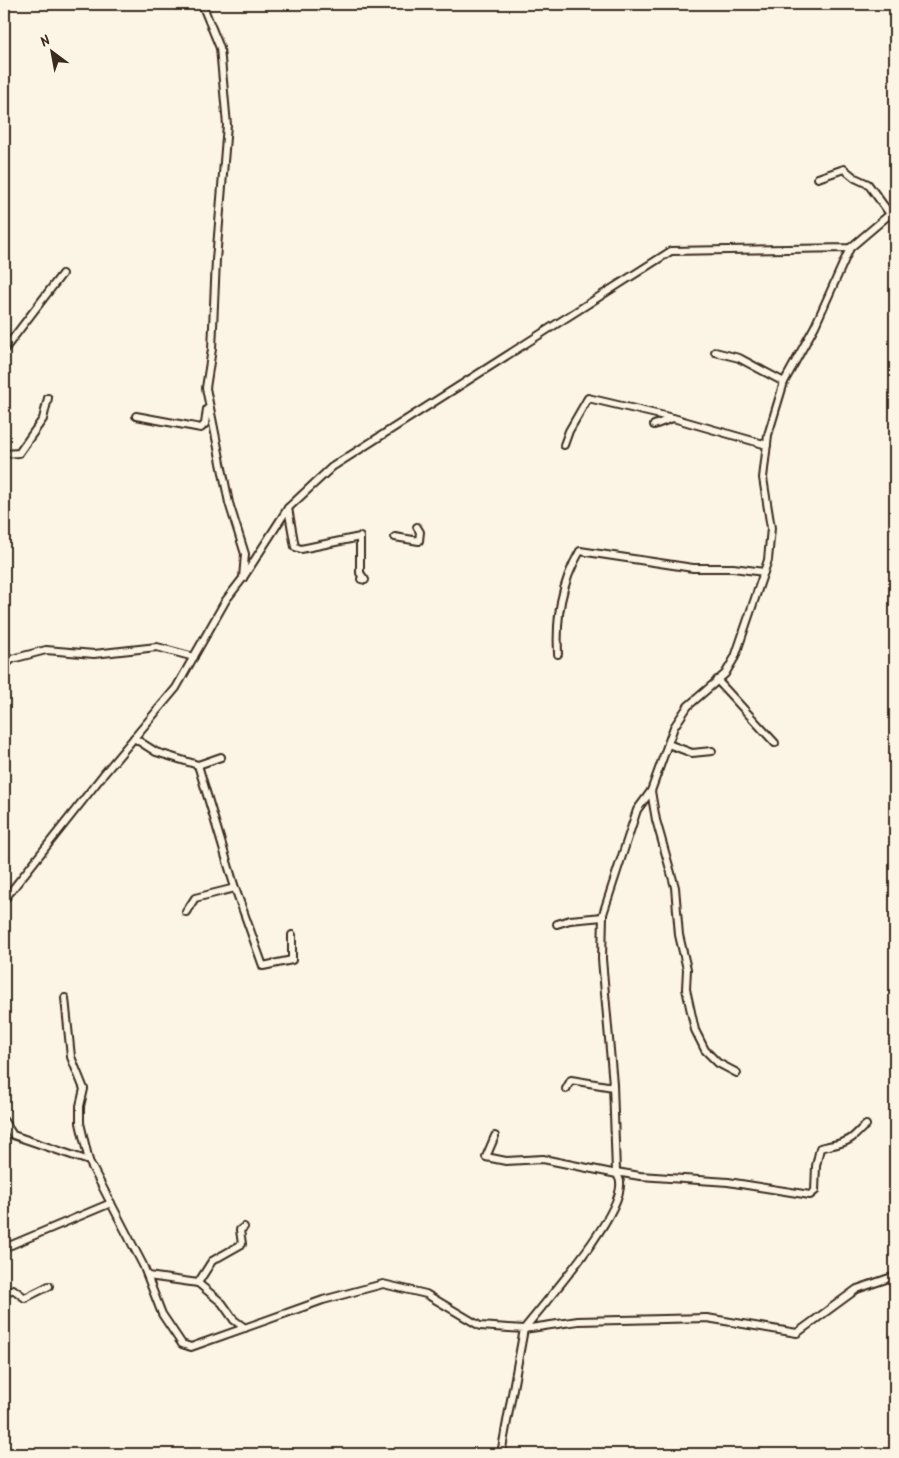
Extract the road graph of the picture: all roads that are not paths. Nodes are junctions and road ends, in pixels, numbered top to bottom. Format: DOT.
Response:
graph roads {
  1 [pos="202,4"];
  2 [pos="818,178"];
  3 [pos="893,213"];
  4 [pos="850,248"];
  5 [pos="62,274"];
  6 [pos="4,350"];
  7 [pos="715,352"];
  8 [pos="784,382"];
  9 [pos="206,388"];
  10 [pos="48,398"];
  11 [pos="136,416"];
  12 [pos="673,418"];
  13 [pos="654,425"];
  14 [pos="564,445"];
  15 [pos="767,445"];
  16 [pos="4,454"];
  17 [pos="288,508"];
  18 [pos="417,527"];
  19 [pos="394,536"];
  20 [pos="764,572"];
  21 [pos="244,578"];
  22 [pos="361,579"];
  23 [pos="558,654"];
  24 [pos="194,657"];
  25 [pos="4,666"];
  26 [pos="717,680"];
  27 [pos="134,738"];
  28 [pos="775,743"];
  29 [pos="668,744"];
  30 [pos="712,751"];
  31 [pos="221,757"];
  32 [pos="198,765"];
  33 [pos="650,791"];
  34 [pos="235,888"];
  35 [pos="4,900"];
  36 [pos="186,912"];
  37 [pos="603,917"];
  38 [pos="557,924"];
  39 [pos="292,935"];
  40 [pos="65,998"];
  41 [pos="737,1073"];
  42 [pos="614,1087"];
  43 [pos="566,1089"];
  44 [pos="4,1121"];
  45 [pos="866,1125"];
  46 [pos="495,1136"];
  47 [pos="89,1161"];
  48 [pos="617,1173"];
  49 [pos="111,1203"];
  50 [pos="244,1227"];
  51 [pos="4,1248"];
  52 [pos="148,1276"];
  53 [pos="895,1276"];
  54 [pos="198,1283"];
  55 [pos="49,1286"];
  56 [pos="4,1294"];
  57 [pos="245,1328"];
  58 [pos="524,1329"];
  59 [pos="501,1454"];
  1 -- 9 [label="street"];
  2 -- 3 [label="street"];
  3 -- 4 [label="street"];
  4 -- 8 [label="street"];
  4 -- 17 [label="street"];
  5 -- 6 [label="street"];
  7 -- 8 [label="street"];
  8 -- 15 [label="street"];
  9 -- 11 [label="street"];
  9 -- 21 [label="street"];
  10 -- 16 [label="street"];
  12 -- 13 [label="street"];
  12 -- 14 [label="street"];
  12 -- 15 [label="street"];
  15 -- 20 [label="street"];
  17 -- 21 [label="street"];
  17 -- 22 [label="street"];
  18 -- 19 [label="street"];
  20 -- 23 [label="street"];
  20 -- 26 [label="street"];
  21 -- 24 [label="street"];
  24 -- 25 [label="street"];
  24 -- 27 [label="street"];
  26 -- 28 [label="street"];
  26 -- 29 [label="street"];
  27 -- 32 [label="street"];
  27 -- 35 [label="street"];
  29 -- 30 [label="street"];
  29 -- 33 [label="street"];
  31 -- 32 [label="street"];
  32 -- 34 [label="street"];
  33 -- 37 [label="street"];
  33 -- 41 [label="street"];
  34 -- 36 [label="street"];
  34 -- 39 [label="street"];
  37 -- 38 [label="street"];
  37 -- 42 [label="street"];
  40 -- 47 [label="street"];
  42 -- 43 [label="street"];
  42 -- 48 [label="street"];
  44 -- 47 [label="street"];
  45 -- 48 [label="street"];
  46 -- 48 [label="street"];
  47 -- 49 [label="street"];
  48 -- 58 [label="street"];
  49 -- 51 [label="street"];
  49 -- 52 [label="street"];
  50 -- 54 [label="street"];
  52 -- 54 [label="street"];
  52 -- 57 [label="street"];
  53 -- 58 [label="street"];
  54 -- 57 [label="street"];
  55 -- 56 [label="street"];
  57 -- 58 [label="street"];
  58 -- 59 [label="street"];
}
